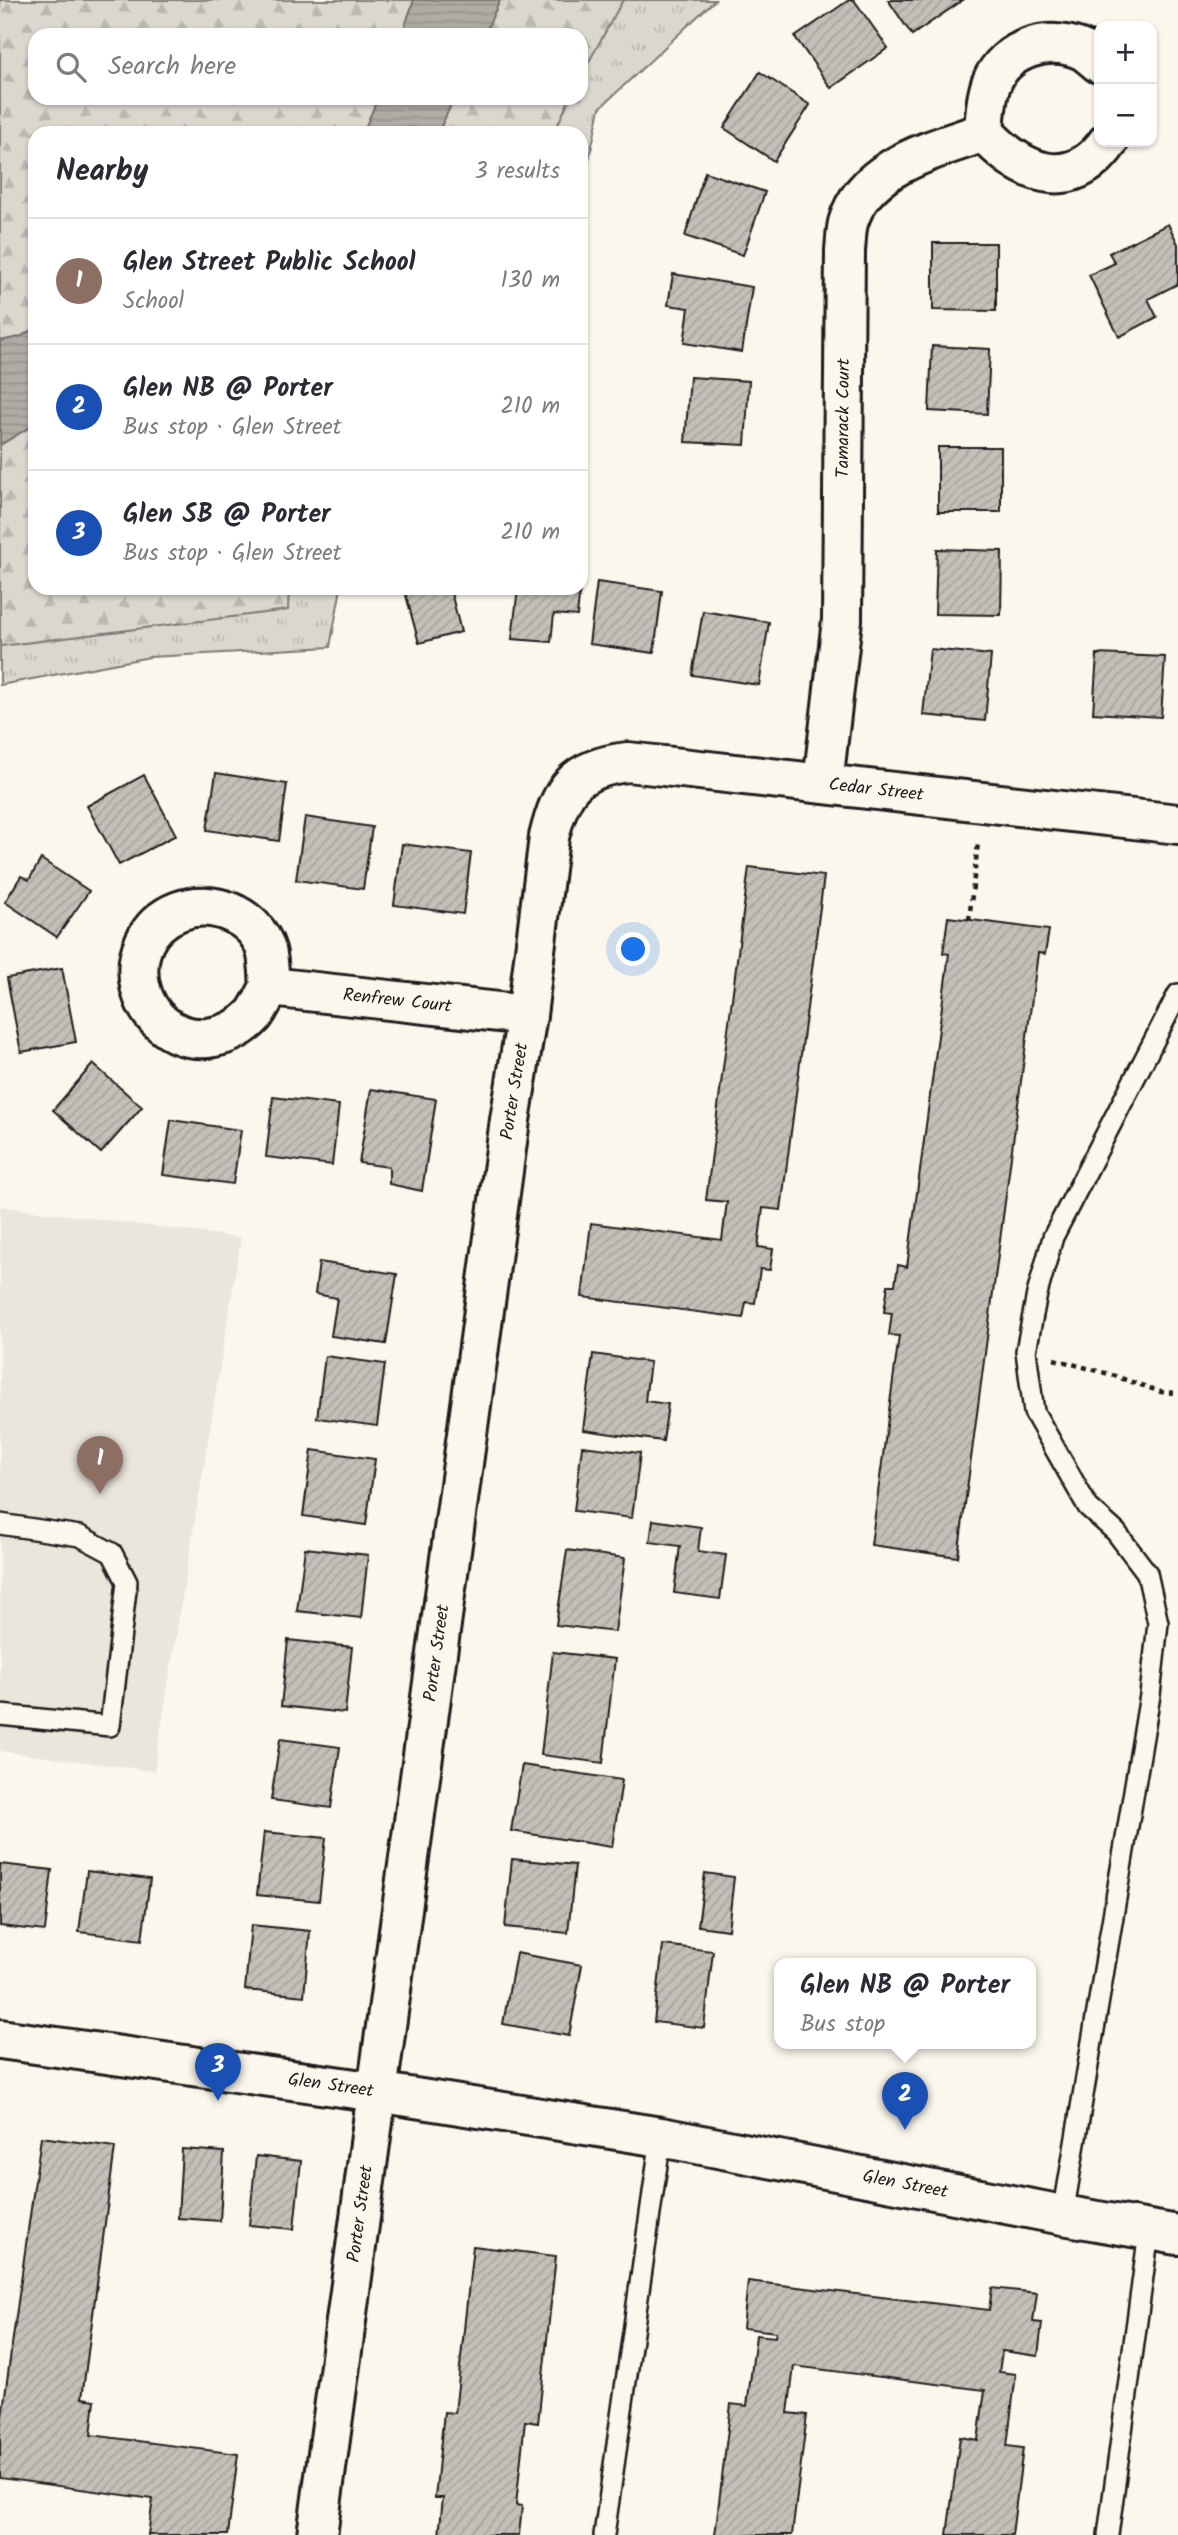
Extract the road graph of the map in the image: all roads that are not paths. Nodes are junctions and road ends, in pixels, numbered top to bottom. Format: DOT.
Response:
graph roads {
  1 [pos="1094,59"];
  2 [pos="984,132"];
  3 [pos="1104,147"];
  4 [pos="579,778"];
  5 [pos="823,783"];
  6 [pos="1178,824"];
  7 [pos="270,987"];
  8 [pos="1178,994"];
  9 [pos="527,1015"];
  10 [pos="0,1524"];
  11 [pos="0,1715"];
  12 [pos="0,2039"];
  13 [pos="377,2092"];
  14 [pos="661,2137"];
  15 [pos="1063,2215"];
  16 [pos="1164,2233"];
  17 [pos="317,2535"];
  18 [pos="604,2535"];
  19 [pos="1108,2535"];
  1 -- 2 [label="street"];
  2 -- 3 [label="street"];
  2 -- 5 [label="street, Tamarack Court"];
  4 -- 5 [label="street, Cedar Street"];
  4 -- 9 [label="street, Porter Street"];
  5 -- 6 [label="street, Cedar Street"];
  7 -- 9 [label="street, Renfrew Court"];
  8 -- 15 [label="lane"];
  9 -- 13 [label="street, Porter Street"];
  10 -- 11 [label="lane"];
  12 -- 13 [label="street, Glen Street"];
  13 -- 14 [label="street, Glen Street"];
  13 -- 17 [label="street, Porter Street"];
  14 -- 15 [label="street, Glen Street"];
  14 -- 18 [label="lane"];
  15 -- 16 [label="street, Glen Street"];
  16 -- 19 [label="lane, Glen Street"];
}
